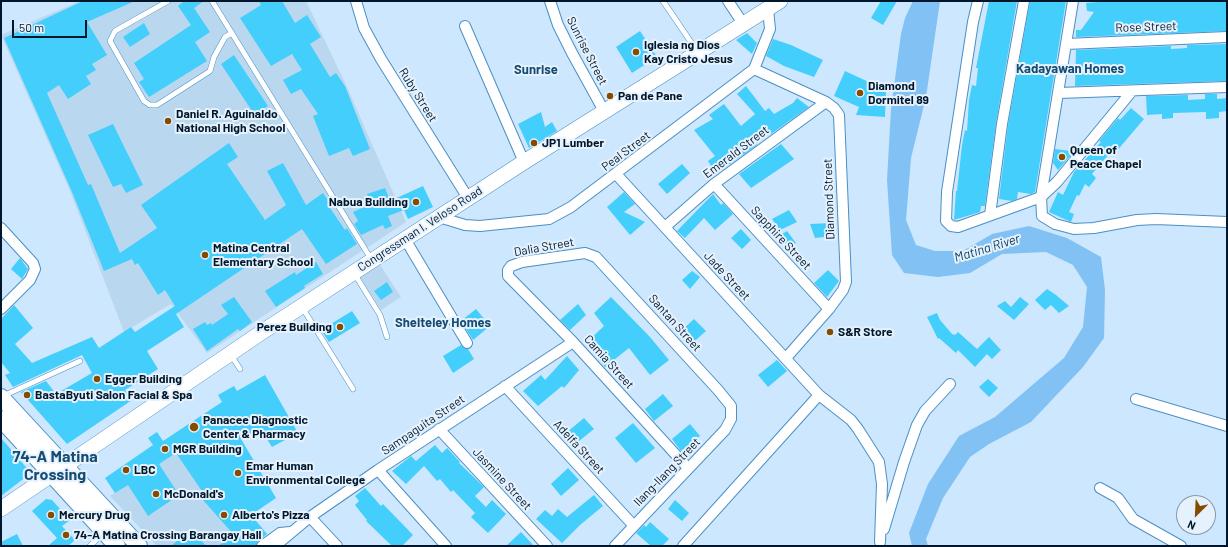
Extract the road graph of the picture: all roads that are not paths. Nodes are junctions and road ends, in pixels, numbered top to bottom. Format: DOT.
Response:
graph roads {
  1 [pos="168,1"];
  2 [pos="212,1"];
  3 [pos="356,1"];
  4 [pos="550,1"];
  5 [pos="663,1"];
  6 [pos="728,1"];
  7 [pos="978,1"];
  8 [pos="1024,1"];
  9 [pos="1072,1"];
  10 [pos="774,5"];
  11 [pos="744,25"];
  12 [pos="464,26"];
  13 [pos="232,33"];
  14 [pos="1227,37"];
  15 [pos="1066,44"];
  16 [pos="699,53"];
  17 [pos="754,69"];
  18 [pos="1227,87"];
  19 [pos="1132,91"];
  20 [pos="1059,92"];
  21 [pos="826,102"];
  22 [pos="604,111"];
  23 [pos="524,162"];
  24 [pos="616,174"];
  25 [pos="714,184"];
  26 [pos="468,198"];
  27 [pos="1041,198"];
  28 [pos="990,215"];
  29 [pos="439,217"];
  30 [pos="1227,222"];
  31 [pos="665,227"];
  32 [pos="1,228"];
  33 [pos="405,239"];
  34 [pos="593,255"];
  35 [pos="372,261"];
  36 [pos="354,272"];
  37 [pos="508,276"];
  38 [pos="301,306"];
  39 [pos="1,309"];
  40 [pos="828,309"];
  41 [pos="386,337"];
  42 [pos="467,342"];
  43 [pos="573,342"];
  44 [pos="230,354"];
  45 [pos="786,358"];
  46 [pos="80,361"];
  47 [pos="240,369"];
  48 [pos="950,384"];
  49 [pos="505,386"];
  50 [pos="353,389"];
  51 [pos="819,395"];
  52 [pos="1,397"];
  53 [pos="1136,399"];
  54 [pos="732,413"];
  55 [pos="5,426"];
  56 [pos="1227,426"];
  57 [pos="439,429"];
  58 [pos="688,468"];
  59 [pos="59,470"];
  60 [pos="378,470"];
  61 [pos="1100,488"];
  62 [pos="1,509"];
  63 [pos="310,517"];
  64 [pos="634,526"];
  65 [pos="105,532"];
  66 [pos="290,532"];
  67 [pos="880,544"];
  68 [pos="90,546"];
  69 [pos="117,546"];
  70 [pos="138,546"];
  71 [pos="262,546"];
  72 [pos="275,546"];
  73 [pos="337,546"];
  74 [pos="446,546"];
  75 [pos="547,546"];
  76 [pos="615,546"];
  77 [pos="683,546"];
  78 [pos="1181,546"];
  1 -- 13 [label="lane"];
  2 -- 13 [label="lane"];
  3 -- 26 [label="street, Ruby Street"];
  4 -- 22 [label="street, Sunrise Street"];
  5 -- 16 [label="lane"];
  6 -- 11 [label="street"];
  7 -- 28 [label="street"];
  8 -- 28 [label="street"];
  9 -- 15 [label="street"];
  10 -- 11 [label="main road, Congressman I. Veloso Road"];
  10 -- 17 [label="street"];
  11 -- 16 [label="main road, Congressman I. Veloso Road"];
  12 -- 23 [label="street"];
  13 -- 35 [label="lane"];
  14 -- 15 [label="street, Rose Street"];
  15 -- 20 [label="street"];
  16 -- 22 [label="main road, Congressman I. Veloso Road"];
  17 -- 21 [label="street, Diamond Street"];
  17 -- 24 [label="street, Peal Street"];
  18 -- 19 [label="street"];
  19 -- 20 [label="street"];
  19 -- 27 [label="street"];
  20 -- 27 [label="street"];
  21 -- 25 [label="street, Emerald Street"];
  21 -- 40 [label="street, Diamond Street"];
  22 -- 23 [label="main road, Congressman I. Veloso Road"];
  23 -- 26 [label="main road, Congressman I. Veloso Road"];
  24 -- 29 [label="street, Peal Street"];
  24 -- 31 [label="street, Jade Street"];
  25 -- 31 [label="street, Emerald Street"];
  25 -- 40 [label="street, Sapphire Street"];
  26 -- 29 [label="main road, Congressman I. Veloso Road"];
  27 -- 28 [label="street"];
  27 -- 30 [label="street"];
  29 -- 33 [label="main road, Congressman I. Veloso Road"];
  31 -- 45 [label="street, Jade Street"];
  32 -- 39 [label="street"];
  33 -- 35 [label="main road, Congressman I. Veloso Road"];
  33 -- 42 [label="street"];
  34 -- 37 [label="street, Dalia Street"];
  34 -- 54 [label="street, Santan Street"];
  35 -- 36 [label="main road, Congressman I. Veloso Road"];
  36 -- 38 [label="main road, Congressman I. Veloso Road"];
  36 -- 41 [label="lane"];
  37 -- 43 [label="street, Camia Street"];
  38 -- 44 [label="main road, Congressman I. Veloso Road"];
  38 -- 50 [label="lane"];
  40 -- 45 [label="street, Diamond Street"];
  43 -- 49 [label="street, Sampaguita Street"];
  43 -- 58 [label="street, Camia Street"];
  44 -- 47 [label="lane"];
  44 -- 59 [label="main road, Congressman I. Veloso Road"];
  45 -- 51 [label="street, Jade Street"];
  46 -- 52 [label="lane"];
  48 -- 67 [label="street"];
  49 -- 57 [label="street, Sampaguita Street"];
  49 -- 64 [label="street, Adelfa Street"];
  51 -- 67 [label="street, Jade Street"];
  51 -- 77 [label="street"];
  52 -- 59 [label="main road"];
  53 -- 56 [label="street"];
  54 -- 58 [label="street, Ilang-Ilang Street"];
  55 -- 59 [label="main road"];
  57 -- 60 [label="street, Sampaguita Street"];
  57 -- 75 [label="street, Jasmine Street"];
  58 -- 64 [label="street, Ilang-Ilang Street"];
  59 -- 62 [label="main road, Congressman I. Veloso Road"];
  59 -- 65 [label="main road"];
  59 -- 70 [label="main road"];
  60 -- 63 [label="street, Sampaguita Street"];
  60 -- 74 [label="street"];
  61 -- 78 [label="street"];
  63 -- 66 [label="street, Sampaguita Street"];
  63 -- 73 [label="street"];
  64 -- 76 [label="street, Ilang-Ilang Street"];
  65 -- 68 [label="lane"];
  65 -- 69 [label="main road"];
  66 -- 71 [label="street, Sampaguita Street"];
  66 -- 72 [label="street, Sampaguita Street"];
}
